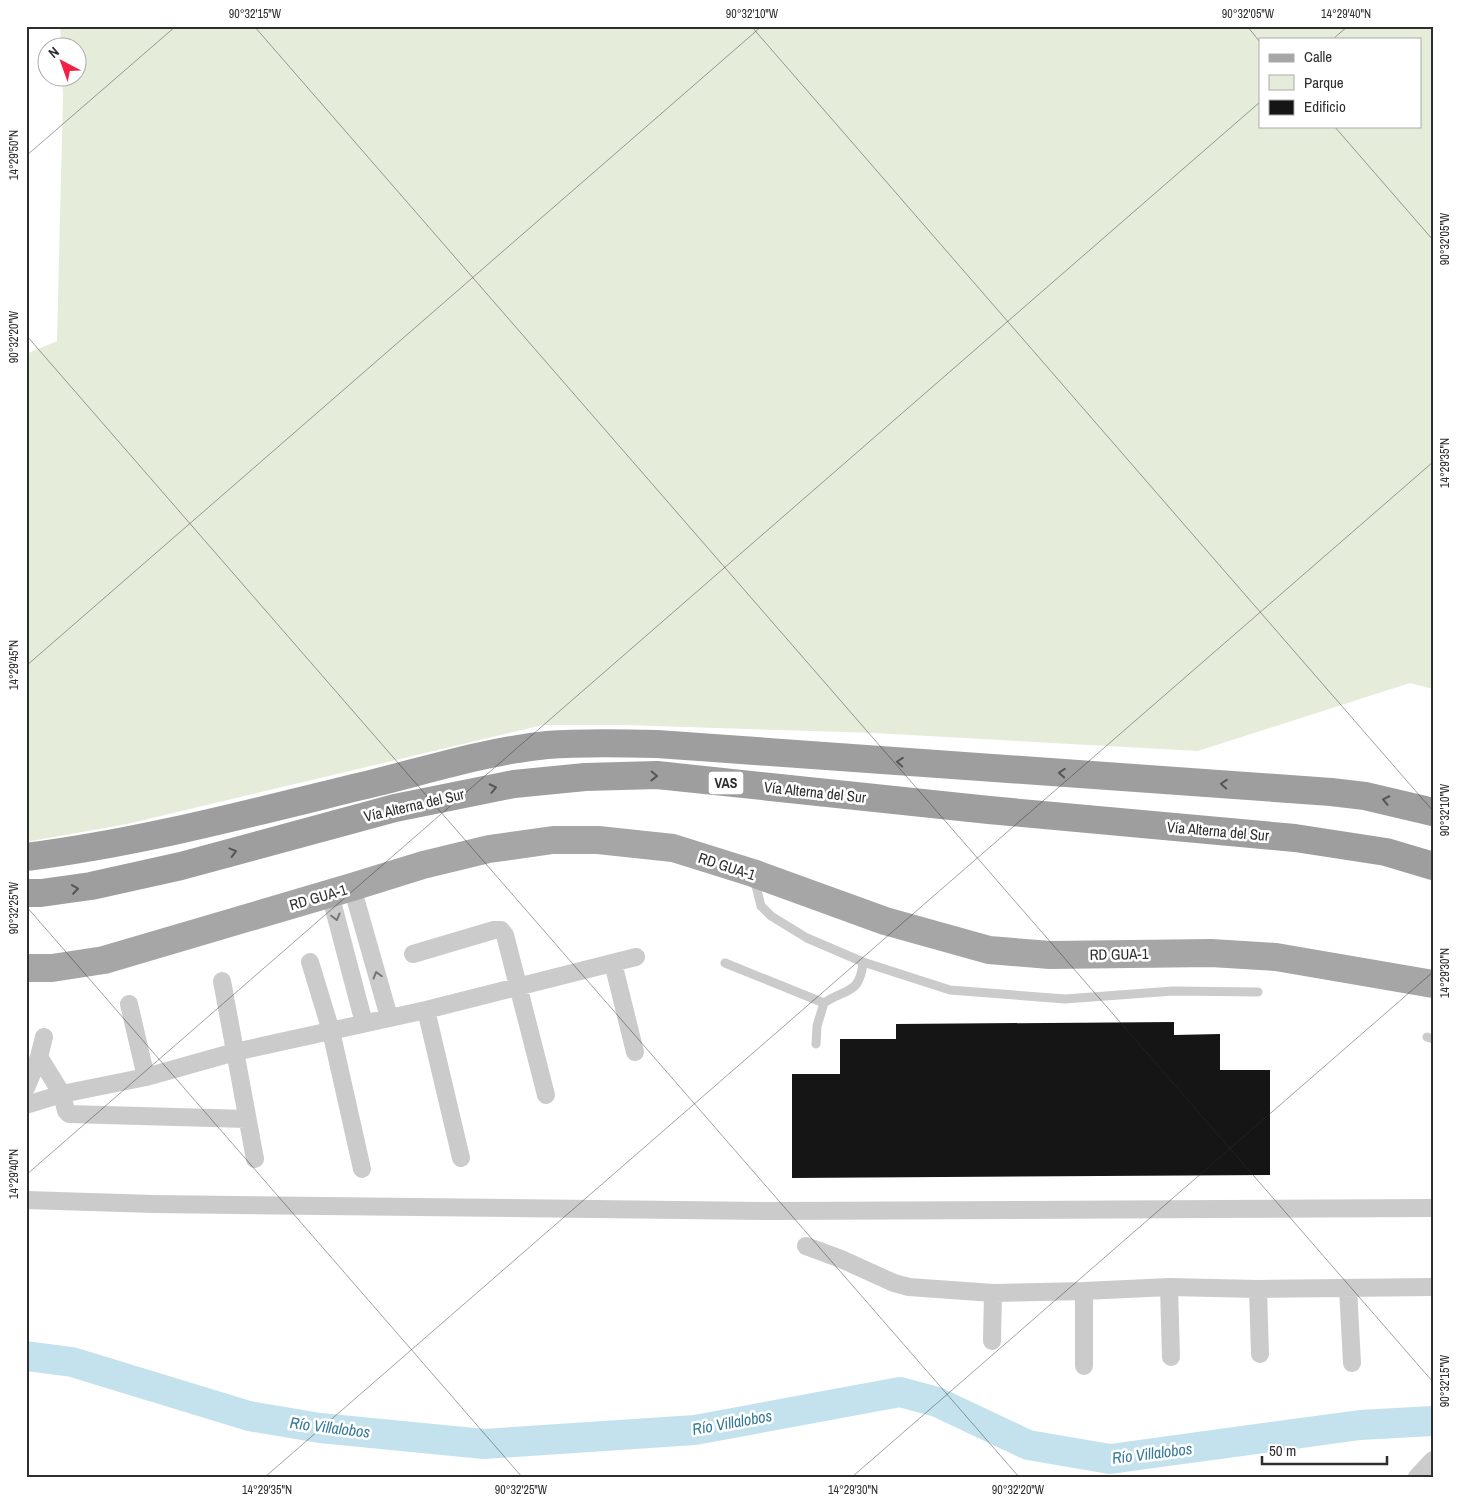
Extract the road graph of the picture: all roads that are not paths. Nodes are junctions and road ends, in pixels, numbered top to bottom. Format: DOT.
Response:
graph roads {
  1 [pos="1433,812"];
  2 [pos="26,857"];
  3 [pos="1433,866"];
  4 [pos="753,873"];
  5 [pos="341,890"];
  6 [pos="26,893"];
  7 [pos="413,954"];
  8 [pos="636,957"];
  9 [pos="310,962"];
  10 [pos="863,962"];
  11 [pos="612,963"];
  12 [pos="725,963"];
  13 [pos="26,968"];
  14 [pos="222,981"];
  15 [pos="1433,984"];
  16 [pos="518,986"];
  17 [pos="1258,992"];
  18 [pos="824,1003"];
  19 [pos="129,1004"];
  20 [pos="426,1010"];
  21 [pos="389,1017"];
  22 [pos="364,1023"];
  23 [pos="331,1031"];
  24 [pos="44,1037"];
  25 [pos="816,1044"];
  26 [pos="234,1052"];
  27 [pos="635,1052"];
  28 [pos="39,1057"];
  29 [pos="146,1077"];
  30 [pos="26,1088"];
  31 [pos="62,1094"];
  32 [pos="546,1094"];
  33 [pos="26,1105"];
  34 [pos="247,1119"];
  35 [pos="461,1158"];
  36 [pos="255,1159"];
  37 [pos="362,1169"];
  38 [pos="26,1200"];
  39 [pos="1433,1208"];
  40 [pos="806,1246"];
  41 [pos="1169,1287"];
  42 [pos="1433,1287"];
  43 [pos="1348,1288"];
  44 [pos="1258,1289"];
  45 [pos="1084,1291"];
  46 [pos="993,1293"];
  47 [pos="992,1341"];
  48 [pos="1260,1354"];
  49 [pos="1171,1357"];
  50 [pos="1352,1363"];
  51 [pos="1084,1366"];
  52 [pos="1433,1460"];
  53 [pos="1417,1477"];
  1 -- 2 [label="highway, Vía Alterna del Sur / VAS, one-way"];
  6 -- 3 [label="highway, Vía Alterna del Sur / VAS, one-way"];
  4 -- 5 [label="main road, RD GUA-1"];
  4 -- 10 [label="lane"];
  4 -- 15 [label="main road, RD GUA-1"];
  5 -- 13 [label="main road, RD GUA-1"];
  21 -- 5 [label="street, one-way"];
  5 -- 22 [label="street, one-way"];
  7 -- 16 [label="street"];
  8 -- 11 [label="street"];
  9 -- 23 [label="street"];
  10 -- 17 [label="lane"];
  10 -- 18 [label="lane"];
  11 -- 16 [label="street"];
  11 -- 27 [label="street"];
  12 -- 18 [label="lane"];
  14 -- 26 [label="street"];
  16 -- 20 [label="street"];
  16 -- 32 [label="street"];
  18 -- 25 [label="lane"];
  19 -- 29 [label="street"];
  20 -- 21 [label="street"];
  20 -- 35 [label="street"];
  21 -- 22 [label="street"];
  22 -- 23 [label="street"];
  23 -- 26 [label="street"];
  23 -- 37 [label="street"];
  24 -- 28 [label="street"];
  26 -- 29 [label="street"];
  26 -- 34 [label="street"];
  28 -- 30 [label="street"];
  28 -- 31 [label="street"];
  29 -- 31 [label="street"];
  31 -- 33 [label="street"];
  31 -- 34 [label="street"];
  34 -- 36 [label="street"];
  38 -- 39 [label="street"];
  40 -- 46 [label="street"];
  41 -- 44 [label="street"];
  41 -- 45 [label="street"];
  41 -- 49 [label="street"];
  42 -- 43 [label="street"];
  43 -- 44 [label="street"];
  43 -- 50 [label="street"];
  44 -- 48 [label="street"];
  45 -- 46 [label="street"];
  45 -- 51 [label="street"];
  46 -- 47 [label="street"];
  52 -- 53 [label="street"];
}
